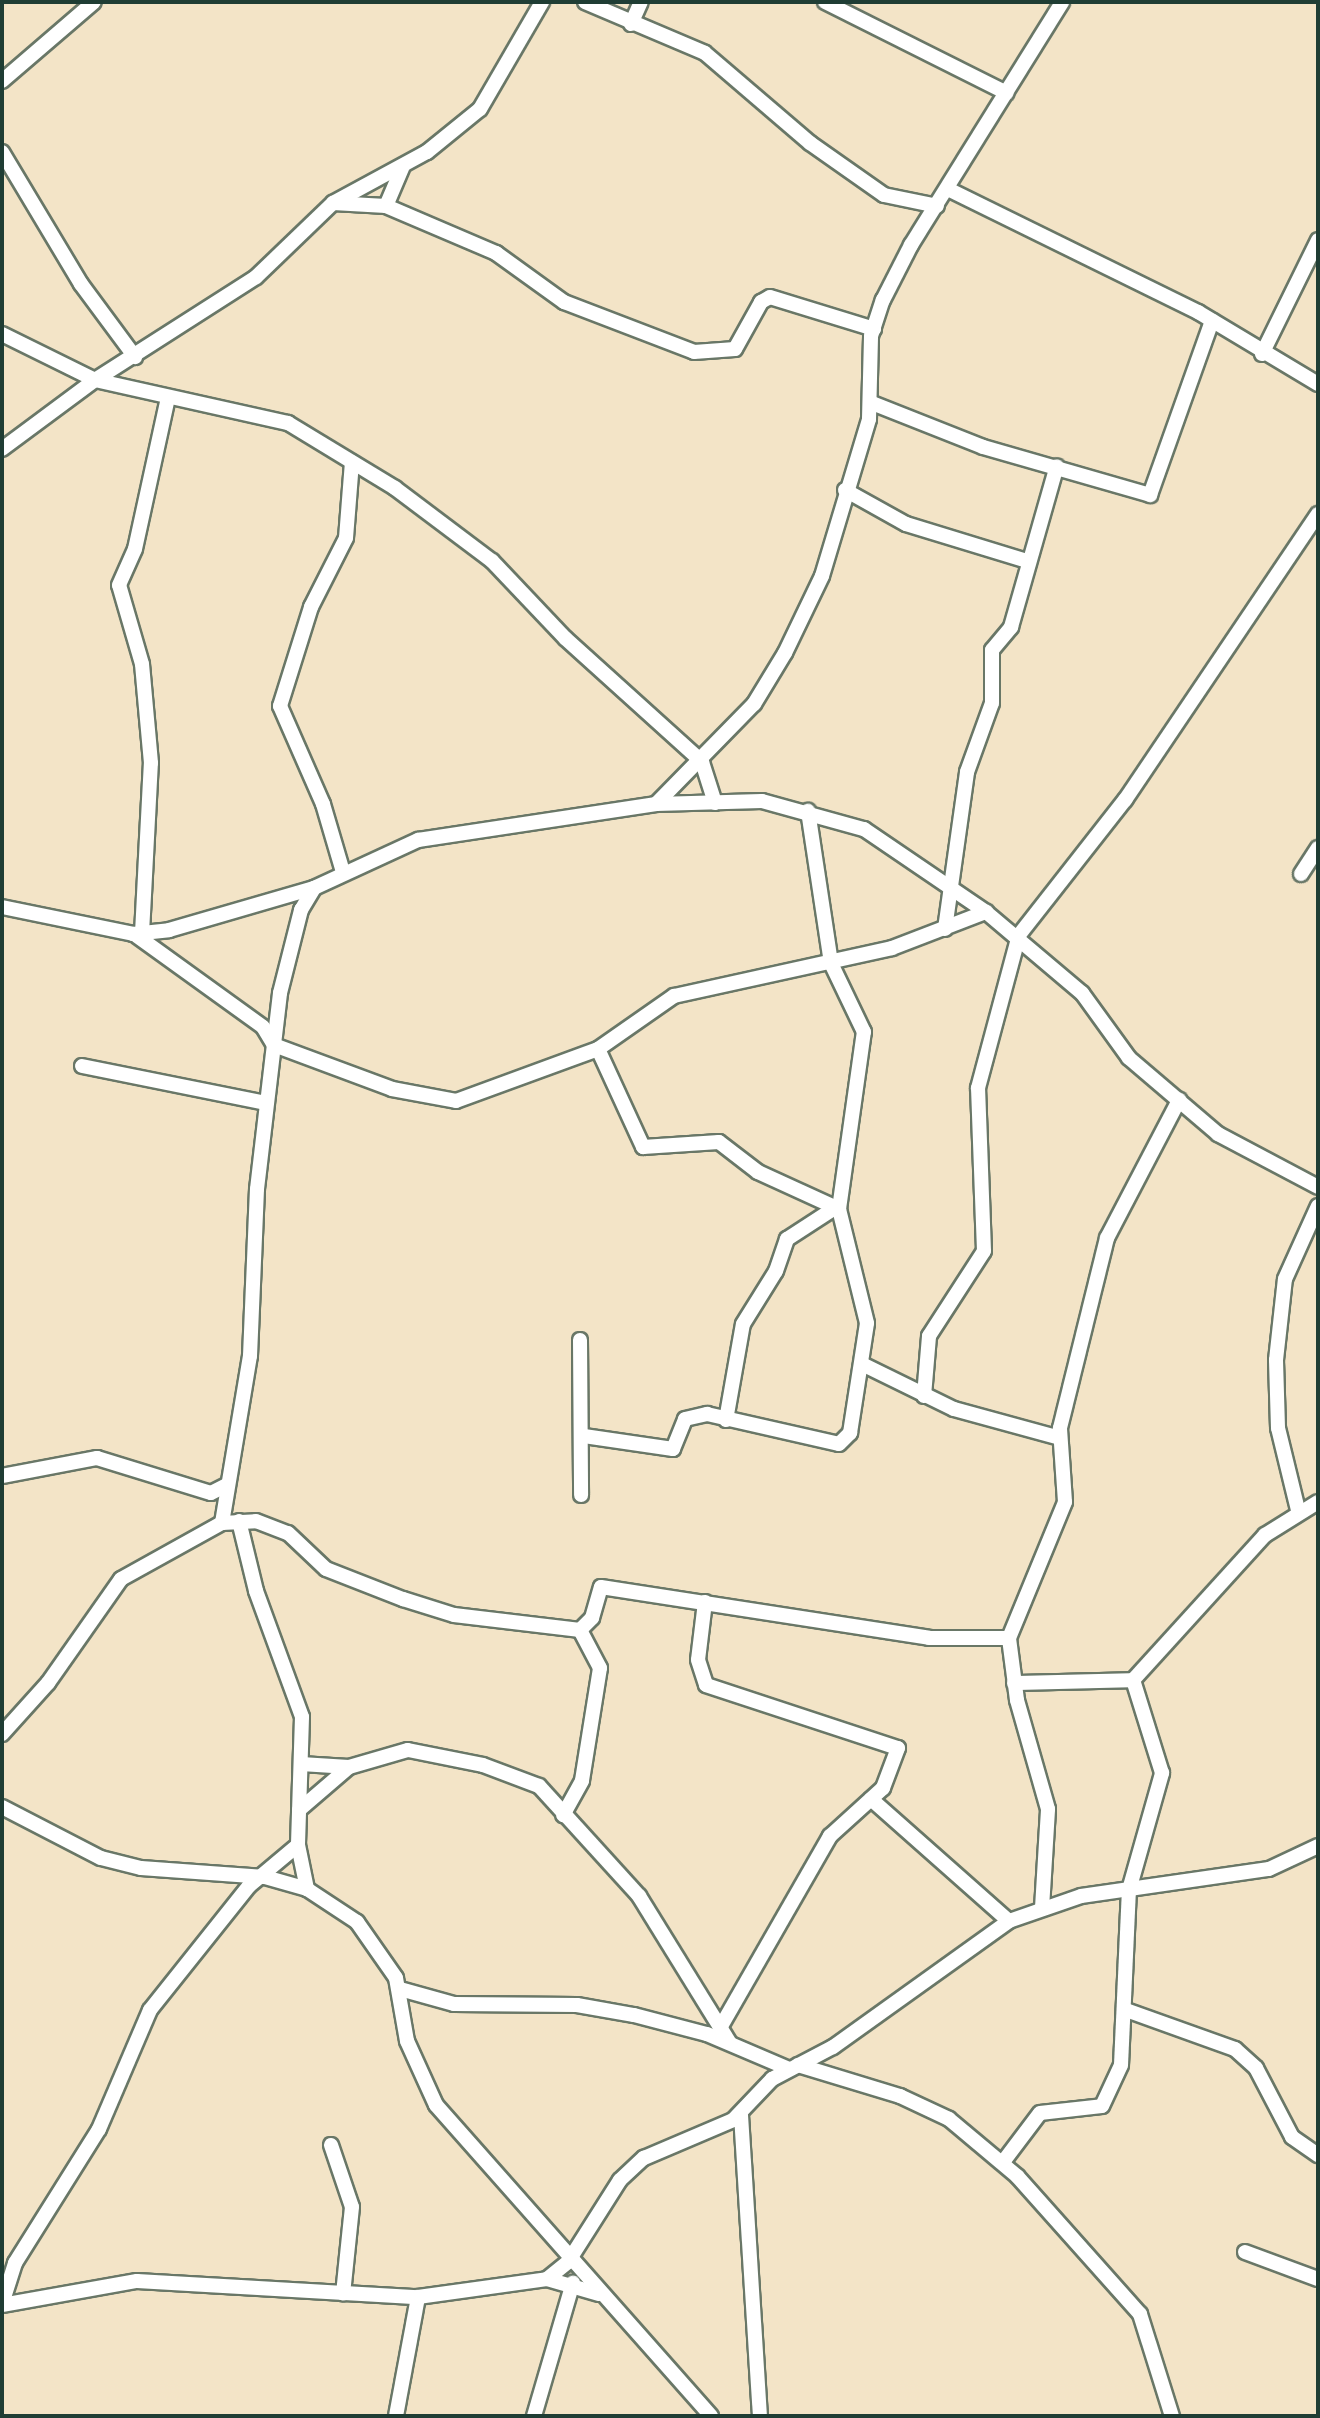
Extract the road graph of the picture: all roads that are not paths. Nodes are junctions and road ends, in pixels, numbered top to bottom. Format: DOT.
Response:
graph roads {
  1 [pos="94,2"];
  2 [pos="542,2"];
  3 [pos="585,2"];
  4 [pos="641,2"];
  5 [pos="825,2"];
  6 [pos="1062,2"];
  7 [pos="631,24"];
  8 [pos="2,80"];
  9 [pos="1007,93"];
  10 [pos="2,152"];
  11 [pos="403,166"];
  12 [pos="948,189"];
  13 [pos="333,203"];
  14 [pos="386,206"];
  15 [pos="937,206"];
  16 [pos="1318,240"];
  17 [pos="1212,321"];
  18 [pos="874,329"];
  19 [pos="2,334"];
  20 [pos="1262,354"];
  21 [pos="135,357"];
  22 [pos="94,380"];
  23 [pos="1318,384"];
  24 [pos="168,398"];
  25 [pos="872,402"];
  26 [pos="2,450"];
  27 [pos="352,462"];
  28 [pos="1057,466"];
  29 [pos="845,490"];
  30 [pos="1318,514"];
  31 [pos="1027,561"];
  32 [pos="702,762"];
  33 [pos="715,803"];
  34 [pos="656,804"];
  35 [pos="808,811"];
  36 [pos="1318,848"];
  37 [pos="343,872"];
  38 [pos="1301,874"];
  39 [pos="314,888"];
  40 [pos="951,891"];
  41 [pos="2,907"];
  42 [pos="986,912"];
  43 [pos="945,929"];
  44 [pos="137,934"];
  45 [pos="1019,935"];
  46 [pos="831,963"];
  47 [pos="274,1045"];
  48 [pos="598,1049"];
  49 [pos="82,1066"];
  50 [pos="1179,1100"];
  51 [pos="265,1103"];
  52 [pos="1318,1187"];
  53 [pos="1318,1206"];
  54 [pos="837,1208"];
  55 [pos="580,1340"];
  56 [pos="864,1365"];
  57 [pos="924,1396"];
  58 [pos="726,1420"];
  59 [pos="584,1436"];
  60 [pos="1060,1438"];
  61 [pos="226,1469"];
  62 [pos="2,1476"];
  63 [pos="225,1486"];
  64 [pos="211,1493"];
  65 [pos="581,1495"];
  66 [pos="1318,1502"];
  67 [pos="1298,1510"];
  68 [pos="239,1521"];
  69 [pos="222,1523"];
  70 [pos="705,1602"];
  71 [pos="580,1630"];
  72 [pos="1009,1638"];
  73 [pos="1133,1680"];
  74 [pos="1014,1683"];
  75 [pos="2,1734"];
  76 [pos="301,1764"];
  77 [pos="349,1767"];
  78 [pos="871,1799"];
  79 [pos="2,1809"];
  80 [pos="299,1811"];
  81 [pos="563,1815"];
  82 [pos="298,1845"];
  83 [pos="1318,1846"];
  84 [pos="265,1877"];
  85 [pos="246,1880"];
  86 [pos="307,1889"];
  87 [pos="1129,1891"];
  88 [pos="1042,1908"];
  89 [pos="1009,1921"];
  90 [pos="400,1989"];
  91 [pos="1126,2010"];
  92 [pos="720,2028"];
  93 [pos="729,2042"];
  94 [pos="833,2047"];
  95 [pos="794,2067"];
  96 [pos="831,2072"];
  97 [pos="741,2115"];
  98 [pos="331,2145"];
  99 [pos="1318,2155"];
  100 [pos="1003,2162"];
  101 [pos="1245,2252"];
  102 [pos="572,2256"];
  103 [pos="547,2278"];
  104 [pos="1318,2279"];
  105 [pos="573,2283"];
  106 [pos="343,2294"];
  107 [pos="418,2297"];
  108 [pos="612,2302"];
  109 [pos="2,2305"];
  110 [pos="396,2416"];
  111 [pos="534,2416"];
  112 [pos="711,2416"];
  113 [pos="760,2416"];
  114 [pos="1172,2416"];
  1 -- 8 [label="street"];
  2 -- 11 [label="street"];
  3 -- 7 [label="street"];
  4 -- 7 [label="street"];
  5 -- 9 [label="street"];
  6 -- 9 [label="street"];
  7 -- 15 [label="street"];
  9 -- 12 [label="street"];
  10 -- 21 [label="street"];
  11 -- 13 [label="street"];
  11 -- 14 [label="street"];
  12 -- 15 [label="street"];
  12 -- 17 [label="street"];
  13 -- 14 [label="street"];
  13 -- 21 [label="street"];
  14 -- 18 [label="street"];
  15 -- 18 [label="street"];
  16 -- 20 [label="street"];
  17 -- 20 [label="street"];
  17 -- 28 [label="street"];
  18 -- 25 [label="street"];
  19 -- 22 [label="street"];
  20 -- 23 [label="street"];
  21 -- 22 [label="street"];
  22 -- 24 [label="street"];
  22 -- 26 [label="street"];
  24 -- 27 [label="street"];
  24 -- 44 [label="street"];
  25 -- 28 [label="street"];
  25 -- 29 [label="street"];
  27 -- 32 [label="street"];
  27 -- 37 [label="street"];
  28 -- 31 [label="street"];
  29 -- 31 [label="street"];
  29 -- 32 [label="street"];
  30 -- 45 [label="street"];
  31 -- 40 [label="street"];
  32 -- 33 [label="street"];
  32 -- 34 [label="street"];
  33 -- 34 [label="street"];
  33 -- 35 [label="street"];
  34 -- 37 [label="street"];
  35 -- 40 [label="street"];
  35 -- 46 [label="street"];
  36 -- 38 [label="street"];
  37 -- 39 [label="street"];
  39 -- 44 [label="street"];
  39 -- 47 [label="street"];
  40 -- 42 [label="street"];
  40 -- 43 [label="street"];
  41 -- 44 [label="street"];
  42 -- 43 [label="street"];
  42 -- 45 [label="street"];
  43 -- 46 [label="street"];
  44 -- 47 [label="street"];
  45 -- 50 [label="street"];
  45 -- 57 [label="street"];
  46 -- 48 [label="street"];
  46 -- 54 [label="street"];
  47 -- 48 [label="street"];
  47 -- 51 [label="street"];
  48 -- 54 [label="street"];
  49 -- 51 [label="street"];
  50 -- 52 [label="street"];
  50 -- 60 [label="street"];
  51 -- 61 [label="street"];
  53 -- 67 [label="street"];
  54 -- 56 [label="street"];
  54 -- 58 [label="street"];
  55 -- 59 [label="street"];
  56 -- 57 [label="street"];
  56 -- 58 [label="street"];
  57 -- 60 [label="street"];
  58 -- 59 [label="street"];
  59 -- 65 [label="street"];
  60 -- 72 [label="street"];
  61 -- 63 [label="street"];
  61 -- 64 [label="street"];
  62 -- 64 [label="street"];
  63 -- 64 [label="street"];
  63 -- 69 [label="street"];
  66 -- 67 [label="street"];
  67 -- 73 [label="street"];
  68 -- 69 [label="street"];
  68 -- 71 [label="street"];
  68 -- 76 [label="street"];
  69 -- 75 [label="street"];
  70 -- 71 [label="street"];
  70 -- 72 [label="street"];
  70 -- 78 [label="street"];
  71 -- 81 [label="street"];
  72 -- 74 [label="street"];
  73 -- 74 [label="street"];
  73 -- 87 [label="street"];
  74 -- 88 [label="street"];
  76 -- 77 [label="street"];
  76 -- 80 [label="street"];
  77 -- 80 [label="street"];
  77 -- 81 [label="street"];
  78 -- 89 [label="street"];
  78 -- 92 [label="street"];
  79 -- 85 [label="street"];
  80 -- 82 [label="street"];
  81 -- 92 [label="street"];
  82 -- 84 [label="street"];
  82 -- 86 [label="street"];
  83 -- 87 [label="street"];
  84 -- 85 [label="street"];
  84 -- 86 [label="street"];
  85 -- 109 [label="street"];
  86 -- 90 [label="street"];
  87 -- 88 [label="street"];
  87 -- 91 [label="street"];
  88 -- 89 [label="street"];
  89 -- 94 [label="street"];
  90 -- 93 [label="street"];
  90 -- 102 [label="street"];
  91 -- 99 [label="street"];
  91 -- 100 [label="street"];
  92 -- 93 [label="street"];
  93 -- 95 [label="street"];
  94 -- 95 [label="street"];
  94 -- 96 [label="street"];
  95 -- 96 [label="street"];
  95 -- 97 [label="street"];
  96 -- 100 [label="street"];
  97 -- 102 [label="street"];
  97 -- 113 [label="street"];
  98 -- 106 [label="street"];
  100 -- 114 [label="street"];
  101 -- 104 [label="street"];
  102 -- 103 [label="street"];
  102 -- 108 [label="street"];
  103 -- 105 [label="street"];
  103 -- 107 [label="street"];
  105 -- 108 [label="street"];
  105 -- 111 [label="street"];
  106 -- 107 [label="street"];
  106 -- 109 [label="street"];
  107 -- 110 [label="street"];
  108 -- 112 [label="street"];
}
